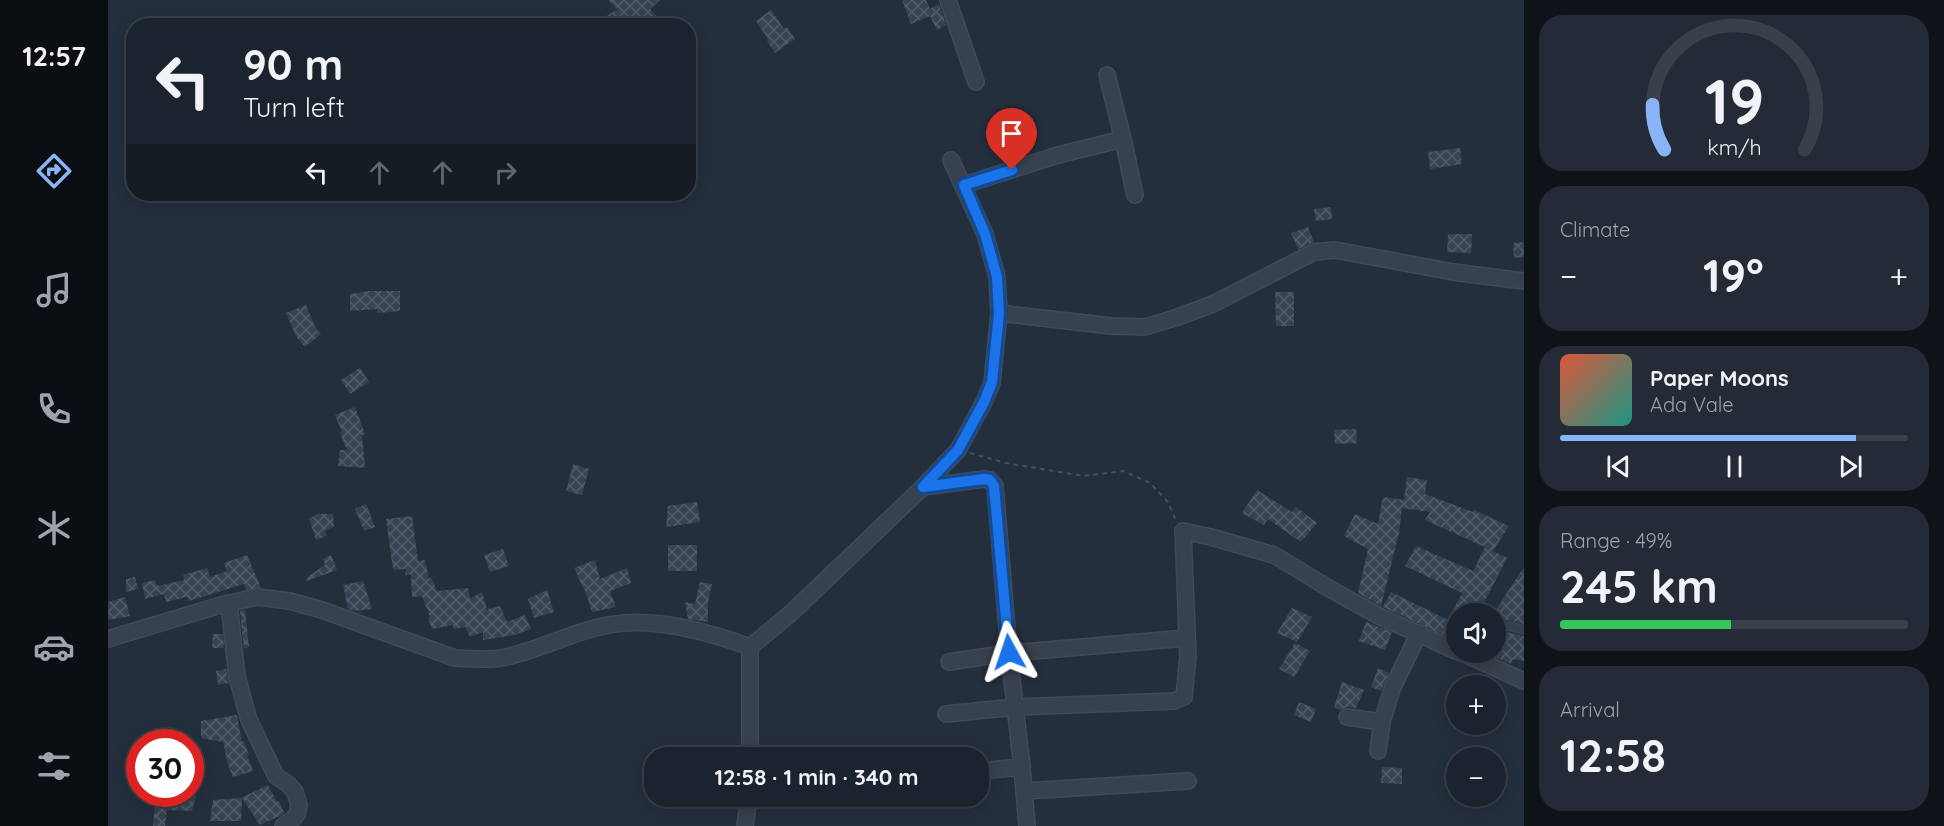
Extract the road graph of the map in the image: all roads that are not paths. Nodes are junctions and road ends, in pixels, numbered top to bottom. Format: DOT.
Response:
graph roads {
  1 [pos="948,0"];
  2 [pos="1107,75"];
  3 [pos="976,82"];
  4 [pos="1123,139"];
  5 [pos="951,160"];
  6 [pos="964,185"];
  7 [pos="1135,195"];
  8 [pos="1524,281"];
  9 [pos="999,314"];
  10 [pos="923,487"];
  11 [pos="229,603"];
  12 [pos="1509,626"];
  13 [pos="1524,630"];
  14 [pos="1419,633"];
  15 [pos="1186,638"];
  16 [pos="108,639"];
  17 [pos="1446,646"];
  18 [pos="750,647"];
  19 [pos="1009,652"];
  20 [pos="949,662"];
  21 [pos="1483,663"];
  22 [pos="1524,681"];
  23 [pos="1015,707"];
  24 [pos="946,714"];
  25 [pos="1347,717"];
  26 [pos="1382,723"];
  27 [pos="750,747"];
  28 [pos="1378,751"];
  29 [pos="1022,767"];
  30 [pos="989,770"];
  31 [pos="1188,781"];
  32 [pos="1025,791"];
  33 [pos="748,807"];
  34 [pos="282,826"];
  35 [pos="745,826"];
  36 [pos="1027,826"];
  1 -- 3 [label="street"];
  2 -- 4 [label="street"];
  4 -- 6 [label="street"];
  4 -- 7 [label="street"];
  5 -- 6 [label="street"];
  6 -- 9 [label="street"];
  8 -- 9 [label="street"];
  9 -- 10 [label="street"];
  10 -- 18 [label="street"];
  10 -- 19 [label="street"];
  11 -- 16 [label="street"];
  11 -- 18 [label="street"];
  11 -- 34 [label="street"];
  12 -- 13 [label="lane"];
  14 -- 15 [label="street"];
  14 -- 17 [label="street"];
  14 -- 26 [label="street"];
  15 -- 19 [label="street"];
  15 -- 23 [label="street"];
  18 -- 27 [label="street"];
  19 -- 20 [label="street"];
  19 -- 23 [label="street"];
  21 -- 22 [label="street"];
  23 -- 24 [label="street"];
  23 -- 29 [label="street"];
  25 -- 26 [label="street"];
  26 -- 28 [label="street"];
  29 -- 30 [label="street"];
  29 -- 32 [label="street"];
  31 -- 32 [label="street"];
  32 -- 36 [label="street"];
  33 -- 35 [label="street"];
}
